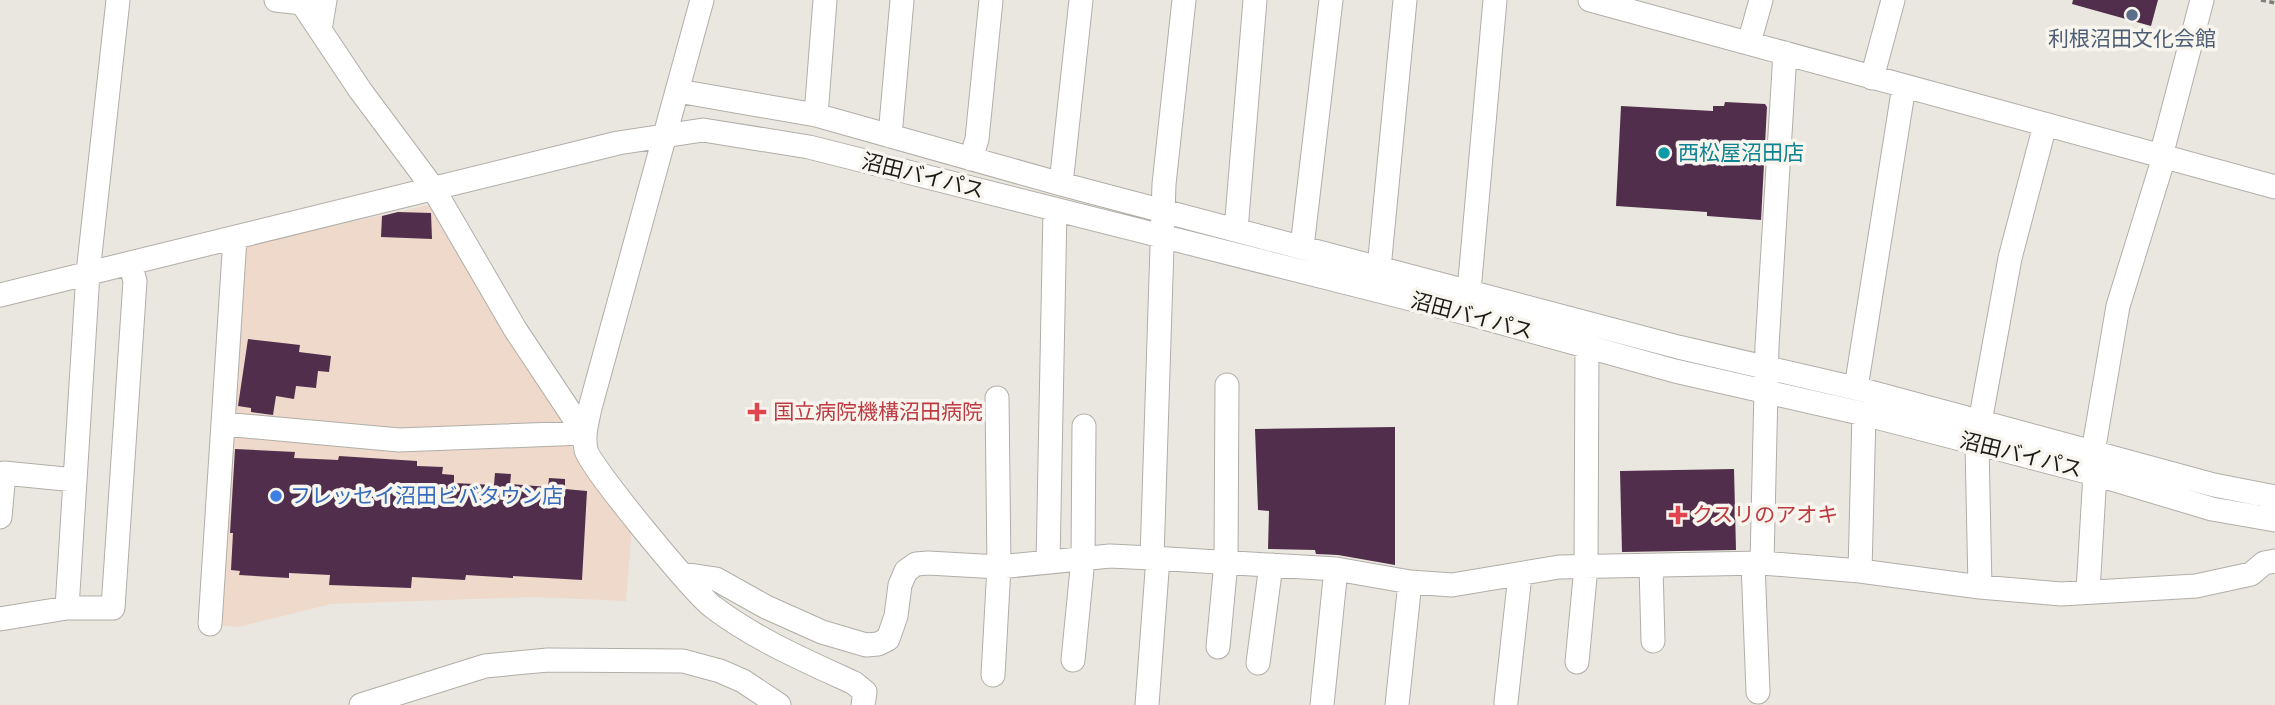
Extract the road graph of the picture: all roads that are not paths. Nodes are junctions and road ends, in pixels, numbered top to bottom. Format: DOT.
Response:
graph roads {
  1 [pos="118,0"];
  2 [pos="276,0"];
  3 [pos="325,0"];
  4 [pos="702,0"];
  5 [pos="825,0"];
  6 [pos="902,0"];
  7 [pos="991,0"];
  8 [pos="1081,0"];
  9 [pos="1184,0"];
  10 [pos="1255,0"];
  11 [pos="1331,0"];
  12 [pos="1405,0"];
  13 [pos="1495,0"];
  14 [pos="1590,0"];
  15 [pos="1761,0"];
  16 [pos="1893,0"];
  17 [pos="2202,0"];
  18 [pos="301,1"];
  19 [pos="1665,10"];
  20 [pos="320,30"];
  21 [pos="1749,43"];
  22 [pos="1785,53"];
  23 [pos="1872,78"];
  24 [pos="1904,86"];
  25 [pos="678,91"];
  26 [pos="816,115"];
  27 [pos="2045,125"];
  28 [pos="890,136"];
  29 [pos="666,137"];
  30 [pos="2162,156"];
  31 [pos="971,159"];
  32 [pos="1061,184"];
  33 [pos="2275,187"];
  34 [pos="433,188"];
  35 [pos="1055,210"];
  36 [pos="1163,211"];
  37 [pos="1236,230"];
  38 [pos="1162,237"];
  39 [pos="235,239"];
  40 [pos="1302,247"];
  41 [pos="130,263"];
  42 [pos="1379,268"];
  43 [pos="88,273"];
  44 [pos="1469,291"];
  45 [pos="0,295"];
  46 [pos="1587,347"];
  47 [pos="1766,367"];
  48 [pos="1227,385"];
  49 [pos="1856,388"];
  50 [pos="1766,392"];
  51 [pos="998,398"];
  52 [pos="1864,414"];
  53 [pos="223,424"];
  54 [pos="1084,426"];
  55 [pos="584,433"];
  56 [pos="1979,433"];
  57 [pos="2094,463"];
  58 [pos="75,480"];
  59 [pos="2275,497"];
  60 [pos="0,517"];
  61 [pos="2275,520"];
  62 [pos="1155,558"];
  63 [pos="1083,559"];
  64 [pos="2275,561"];
  65 [pos="1048,562"];
  66 [pos="1226,562"];
  67 [pos="1758,563"];
  68 [pos="1271,565"];
  69 [pos="999,566"];
  70 [pos="1651,566"];
  71 [pos="1586,567"];
  72 [pos="1336,569"];
  73 [pos="1860,571"];
  74 [pos="683,574"];
  75 [pos="1520,575"];
  76 [pos="1410,582"];
  77 [pos="1979,587"];
  78 [pos="2088,591"];
  79 [pos="67,608"];
  80 [pos="0,619"];
  81 [pos="210,624"];
  82 [pos="1653,641"];
  83 [pos="1218,646"];
  84 [pos="1073,660"];
  85 [pos="1577,662"];
  86 [pos="1258,663"];
  87 [pos="993,675"];
  88 [pos="1758,692"];
  89 [pos="1506,702"];
  90 [pos="360,705"];
  91 [pos="779,705"];
  92 [pos="863,705"];
  93 [pos="1147,705"];
  94 [pos="1322,705"];
  95 [pos="1397,705"];
  1 -- 43 [label="street"];
  2 -- 18 [label="street"];
  3 -- 20 [label="street"];
  4 -- 25 [label="street"];
  5 -- 26 [label="street"];
  6 -- 28 [label="street"];
  7 -- 31 [label="street"];
  8 -- 32 [label="street"];
  9 -- 36 [label="street"];
  10 -- 37 [label="street"];
  11 -- 40 [label="street"];
  12 -- 42 [label="street"];
  13 -- 44 [label="street"];
  14 -- 19 [label="street"];
  15 -- 21 [label="street"];
  16 -- 23 [label="street"];
  17 -- 30 [label="street"];
  18 -- 20 [label="street"];
  19 -- 21 [label="street"];
  20 -- 34 [label="street"];
  21 -- 22 [label="street"];
  22 -- 23 [label="street"];
  22 -- 47 [label="street"];
  23 -- 24 [label="street"];
  24 -- 27 [label="street"];
  24 -- 49 [label="street"];
  25 -- 26 [label="street, 沼田バイパス"];
  25 -- 29 [label="street"];
  26 -- 28 [label="street, 沼田バイパス"];
  27 -- 30 [label="street"];
  27 -- 56 [label="street"];
  28 -- 31 [label="street, 沼田バイパス"];
  29 -- 34 [label="street, 沼田バイパス"];
  29 -- 35 [label="street, 沼田バイパス"];
  29 -- 55 [label="street"];
  30 -- 33 [label="street"];
  30 -- 57 [label="street"];
  31 -- 32 [label="street, 沼田バイパス"];
  32 -- 36 [label="street, 沼田バイパス"];
  34 -- 39 [label="street, 沼田バイパス"];
  34 -- 55 [label="street"];
  35 -- 38 [label="street, 沼田バイパス"];
  35 -- 65 [label="street"];
  36 -- 37 [label="street, 沼田バイパス"];
  36 -- 38 [label="street"];
  37 -- 40 [label="street, 沼田バイパス"];
  38 -- 46 [label="street, 沼田バイパス"];
  38 -- 62 [label="street"];
  39 -- 41 [label="street, 沼田バイパス"];
  39 -- 53 [label="street"];
  40 -- 42 [label="street, 沼田バイパス"];
  41 -- 43 [label="street, 沼田バイパス"];
  41 -- 79 [label="street"];
  42 -- 44 [label="street, 沼田バイパス"];
  43 -- 45 [label="street, 沼田バイパス"];
  43 -- 58 [label="street"];
  44 -- 47 [label="street, 沼田バイパス"];
  46 -- 50 [label="street, 沼田バイパス"];
  46 -- 71 [label="street"];
  47 -- 49 [label="street, 沼田バイパス"];
  47 -- 50 [label="street"];
  48 -- 66 [label="street"];
  49 -- 56 [label="street, 沼田バイパス"];
  50 -- 52 [label="street, 沼田バイパス"];
  50 -- 67 [label="street"];
  51 -- 69 [label="street"];
  52 -- 56 [label="street, 沼田バイパス"];
  52 -- 73 [label="street"];
  53 -- 55 [label="street"];
  53 -- 81 [label="street"];
  54 -- 63 [label="street"];
  55 -- 74 [label="street"];
  56 -- 57 [label="street, 沼田バイパス"];
  56 -- 77 [label="street"];
  57 -- 59 [label="street, 沼田バイパス"];
  57 -- 61 [label="street, 沼田バイパス"];
  57 -- 78 [label="street"];
  58 -- 60 [label="street"];
  58 -- 79 [label="street"];
  62 -- 63 [label="street"];
  62 -- 66 [label="street"];
  62 -- 93 [label="street"];
  63 -- 65 [label="street"];
  63 -- 84 [label="street"];
  64 -- 78 [label="street"];
  65 -- 69 [label="street"];
  66 -- 68 [label="street"];
  66 -- 83 [label="street"];
  67 -- 70 [label="street"];
  67 -- 73 [label="street"];
  67 -- 88 [label="street"];
  68 -- 72 [label="street"];
  68 -- 86 [label="street"];
  69 -- 74 [label="street"];
  69 -- 87 [label="street"];
  70 -- 71 [label="street"];
  70 -- 82 [label="street"];
  71 -- 75 [label="street"];
  71 -- 85 [label="street"];
  72 -- 76 [label="street"];
  72 -- 94 [label="street"];
  73 -- 77 [label="street"];
  74 -- 92 [label="street"];
  75 -- 76 [label="street"];
  75 -- 89 [label="street"];
  76 -- 95 [label="street"];
  77 -- 78 [label="street"];
  79 -- 80 [label="street"];
  90 -- 91 [label="street"];
}
